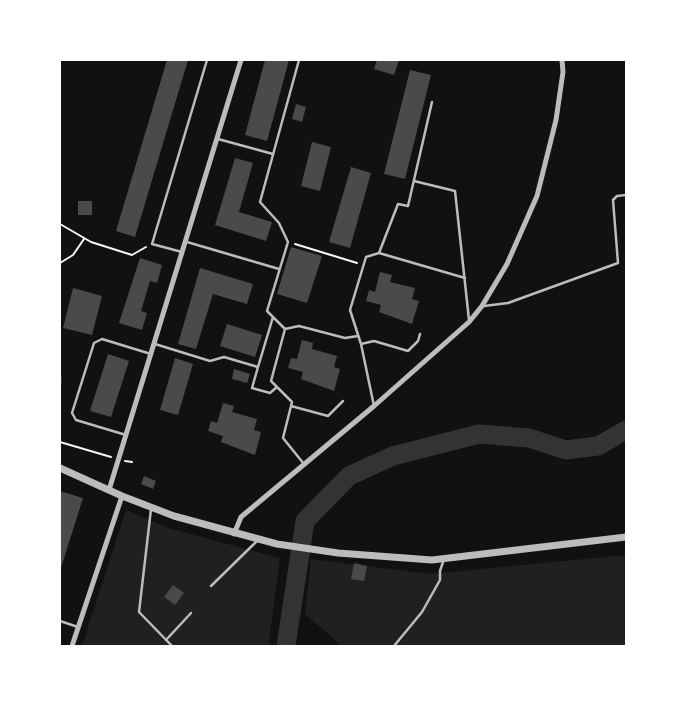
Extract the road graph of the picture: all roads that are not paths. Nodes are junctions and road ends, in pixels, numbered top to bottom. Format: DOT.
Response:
graph roads {
  1 [pos="207,60"];
  2 [pos="240,60"];
  3 [pos="299,60"];
  4 [pos="562,60"];
  5 [pos="432,102"];
  6 [pos="217,139"];
  7 [pos="274,154"];
  8 [pos="414,181"];
  9 [pos="626,195"];
  10 [pos="185,241"];
  11 [pos="182,252"];
  12 [pos="379,253"];
  13 [pos="279,270"];
  14 [pos="465,278"];
  15 [pos="482,306"];
  16 [pos="273,317"];
  17 [pos="469,322"];
  18 [pos="285,329"];
  19 [pos="420,334"];
  20 [pos="358,336"];
  21 [pos="154,344"];
  22 [pos="361,344"];
  23 [pos="151,354"];
  24 [pos="258,367"];
  25 [pos="60,377"];
  26 [pos="60,383"];
  27 [pos="277,386"];
  28 [pos="343,401"];
  29 [pos="291,406"];
  30 [pos="374,406"];
  31 [pos="126,435"];
  32 [pos="304,464"];
  33 [pos="60,468"];
  34 [pos="109,490"];
  35 [pos="122,496"];
  36 [pos="152,508"];
  37 [pos="234,534"];
  38 [pos="626,537"];
  39 [pos="258,540"];
  40 [pos="444,558"];
  41 [pos="211,586"];
  42 [pos="191,613"];
  43 [pos="60,622"];
  44 [pos="79,628"];
  45 [pos="166,640"];
  46 [pos="72,646"];
  47 [pos="172,646"];
  48 [pos="394,646"];
  1 -- 11 [label="lane"];
  2 -- 6 [label="street"];
  3 -- 7 [label="lane"];
  4 -- 15 [label="street"];
  5 -- 8 [label="lane"];
  6 -- 7 [label="lane"];
  6 -- 10 [label="street"];
  7 -- 13 [label="lane"];
  8 -- 12 [label="lane"];
  8 -- 14 [label="lane"];
  9 -- 15 [label="lane"];
  10 -- 11 [label="street"];
  10 -- 13 [label="lane"];
  11 -- 21 [label="street"];
  12 -- 14 [label="lane"];
  12 -- 20 [label="lane"];
  13 -- 16 [label="lane"];
  14 -- 17 [label="lane"];
  15 -- 17 [label="street"];
  16 -- 18 [label="lane"];
  16 -- 24 [label="lane"];
  17 -- 30 [label="street"];
  18 -- 20 [label="lane"];
  18 -- 27 [label="lane"];
  19 -- 22 [label="lane"];
  20 -- 22 [label="lane"];
  21 -- 23 [label="street"];
  21 -- 24 [label="lane"];
  22 -- 30 [label="lane"];
  23 -- 31 [label="street"];
  23 -- 31 [label="lane"];
  24 -- 27 [label="lane"];
  25 -- 26 [label="lane"];
  27 -- 29 [label="lane"];
  28 -- 29 [label="lane"];
  29 -- 32 [label="lane"];
  30 -- 32 [label="street"];
  31 -- 34 [label="street"];
  32 -- 37 [label="street"];
  33 -- 34 [label="street"];
  34 -- 35 [label="street"];
  35 -- 36 [label="street"];
  35 -- 44 [label="street"];
  36 -- 37 [label="street"];
  36 -- 45 [label="lane"];
  37 -- 39 [label="street"];
  38 -- 40 [label="street"];
  39 -- 40 [label="street"];
  39 -- 41 [label="lane"];
  40 -- 48 [label="lane"];
  42 -- 45 [label="lane"];
  43 -- 44 [label="lane"];
  44 -- 46 [label="street"];
  45 -- 47 [label="lane"];
}
